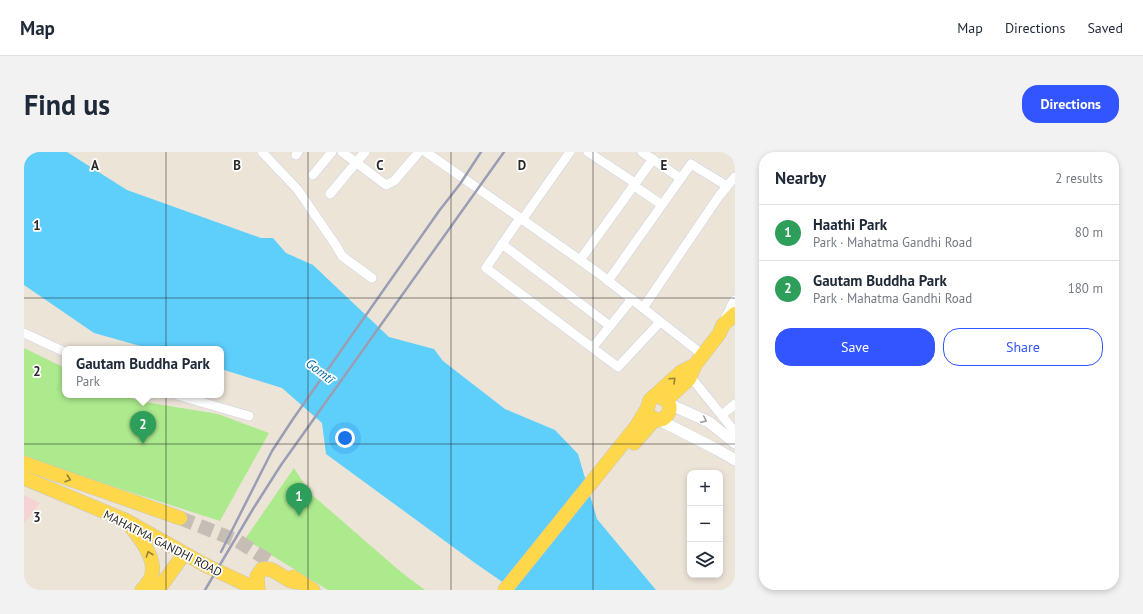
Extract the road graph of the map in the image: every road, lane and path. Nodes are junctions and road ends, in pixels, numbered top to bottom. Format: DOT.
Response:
graph roads {
  1 [pos="262,152"];
  2 [pos="332,152"];
  3 [pos="342,152"];
  4 [pos="365,152"];
  5 [pos="419,152"];
  6 [pos="426,152"];
  7 [pos="570,152"];
  8 [pos="588,152"];
  9 [pos="642,152"];
  10 [pos="653,159"];
  11 [pos="356,163"];
  12 [pos="313,175"];
  13 [pos="735,177"];
  14 [pos="680,178"];
  15 [pos="634,184"];
  16 [pos="727,186"];
  17 [pos="330,194"];
  18 [pos="662,205"];
  19 [pos="521,219"];
  20 [pos="502,244"];
  21 [pos="580,260"];
  22 [pos="372,278"];
  23 [pos="608,281"];
  24 [pos="632,299"];
  25 [pos="735,301"];
  26 [pos="643,308"];
  27 [pos="735,314"];
  28 [pos="660,322"];
  29 [pos="723,325"];
  30 [pos="610,326"];
  31 [pos="24,332"];
  32 [pos="593,347"];
  33 [pos="62,351"];
  34 [pos="696,365"];
  35 [pos="187,398"];
  36 [pos="735,404"];
  37 [pos="658,408"];
  38 [pos="722,415"];
  39 [pos="249,416"];
  40 [pos="639,430"];
  41 [pos="735,432"];
  42 [pos="735,443"];
  43 [pos="735,460"];
  44 [pos="24,463"];
  45 [pos="24,478"];
  46 [pos="180,518"];
  47 [pos="127,521"];
  48 [pos="184,554"];
  49 [pos="271,562"];
  50 [pos="205,565"];
  51 [pos="301,582"];
  52 [pos="162,585"];
  53 [pos="142,590"];
  54 [pos="258,590"];
  55 [pos="313,590"];
  56 [pos="505,590"];
  57 [pos="517,590"];
  1 -- 22 [label="street"];
  2 -- 12 [label="street"];
  3 -- 11 [label="street"];
  4 -- 11 [label="street"];
  5 -- 11 [label="street"];
  6 -- 19 [label="street"];
  7 -- 19 [label="street"];
  8 -- 15 [label="street"];
  9 -- 10 [label="street"];
  10 -- 14 [label="street"];
  10 -- 15 [label="street"];
  11 -- 17 [label="street"];
  13 -- 16 [label="street"];
  14 -- 16 [label="street"];
  14 -- 18 [label="street"];
  15 -- 18 [label="street"];
  15 -- 21 [label="street"];
  16 -- 26 [label="street"];
  18 -- 23 [label="street"];
  19 -- 20 [label="street"];
  19 -- 21 [label="street"];
  20 -- 30 [label="street"];
  20 -- 32 [label="street"];
  21 -- 23 [label="street"];
  23 -- 24 [label="street"];
  24 -- 26 [label="street"];
  24 -- 30 [label="street"];
  25 -- 29 [label="street"];
  26 -- 28 [label="street"];
  27 -- 29 [label="main road"];
  28 -- 32 [label="street"];
  28 -- 34 [label="street"];
  29 -- 34 [label="main road"];
  30 -- 32 [label="street"];
  31 -- 33 [label="street"];
  34 -- 37 [label="main road"];
  34 -- 38 [label="street"];
  35 -- 39 [label="street"];
  36 -- 38 [label="street"];
  37 -- 40 [label="main road"];
  37 -- 42 [label="street, one-way"];
  37 -- 43 [label="street"];
  38 -- 41 [label="street"];
  40 -- 56 [label="main road"];
  40 -- 57 [label="main road"];
  44 -- 46 [label="main road, MAHATMA GANDHI ROAD, one-way"];
  45 -- 47 [label="main road, MAHATMA GANDHI ROAD"];
  47 -- 48 [label="main road, MAHATMA GANDHI ROAD"];
  53 -- 47 [label="main road, one-way"];
  48 -- 50 [label="main road, MAHATMA GANDHI ROAD"];
  48 -- 52 [label="main road"];
  49 -- 51 [label="main road"];
  50 -- 52 [label="main road"];
  50 -- 54 [label="main road, MAHATMA GANDHI ROAD"];
  51 -- 54 [label="main road"];
  51 -- 55 [label="main road"];
}
